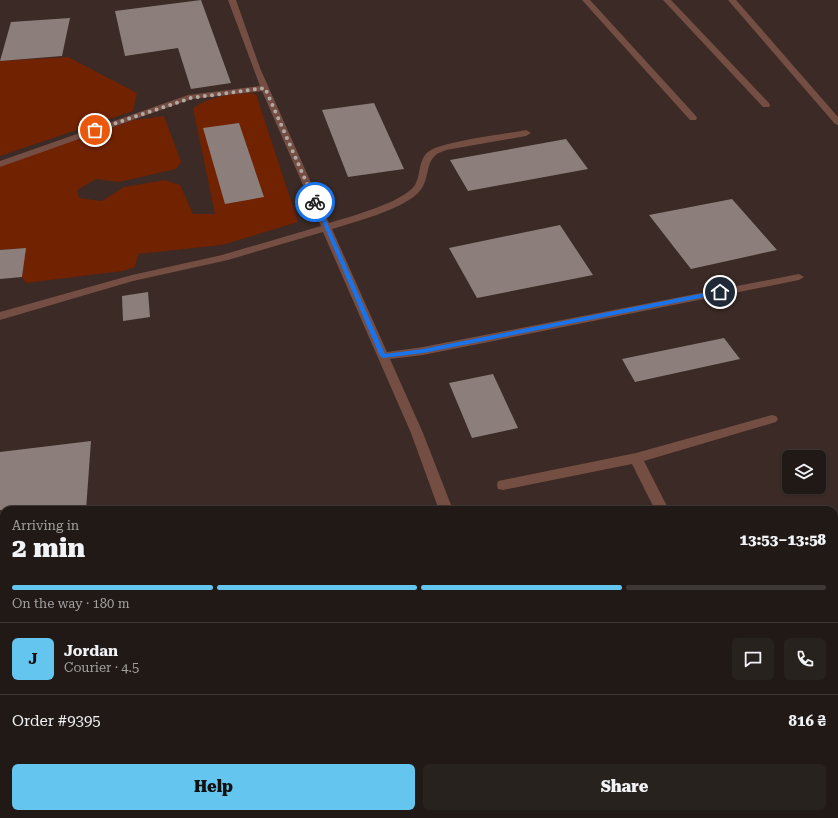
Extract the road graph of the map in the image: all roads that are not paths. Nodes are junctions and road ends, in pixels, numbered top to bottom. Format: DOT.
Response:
graph roads {
  1 [pos="232,0"];
  2 [pos="586,0"];
  3 [pos="667,0"];
  4 [pos="732,0"];
  5 [pos="265,88"];
  6 [pos="766,105"];
  7 [pos="693,118"];
  8 [pos="838,122"];
  9 [pos="526,133"];
  10 [pos="0,164"];
  11 [pos="326,226"];
  12 [pos="799,277"];
  13 [pos="0,316"];
  14 [pos="383,356"];
  15 [pos="772,419"];
  16 [pos="636,458"];
  17 [pos="503,485"];
  18 [pos="444,506"];
  19 [pos="660,506"];
  1 -- 5 [label="lane"];
  2 -- 7 [label="lane"];
  3 -- 6 [label="lane"];
  4 -- 8 [label="lane"];
  5 -- 10 [label="lane"];
  5 -- 11 [label="lane"];
  9 -- 11 [label="lane"];
  11 -- 13 [label="lane"];
  11 -- 14 [label="lane"];
  12 -- 14 [label="lane"];
  14 -- 18 [label="lane"];
  15 -- 16 [label="lane"];
  16 -- 17 [label="lane"];
  16 -- 19 [label="lane"];
}
